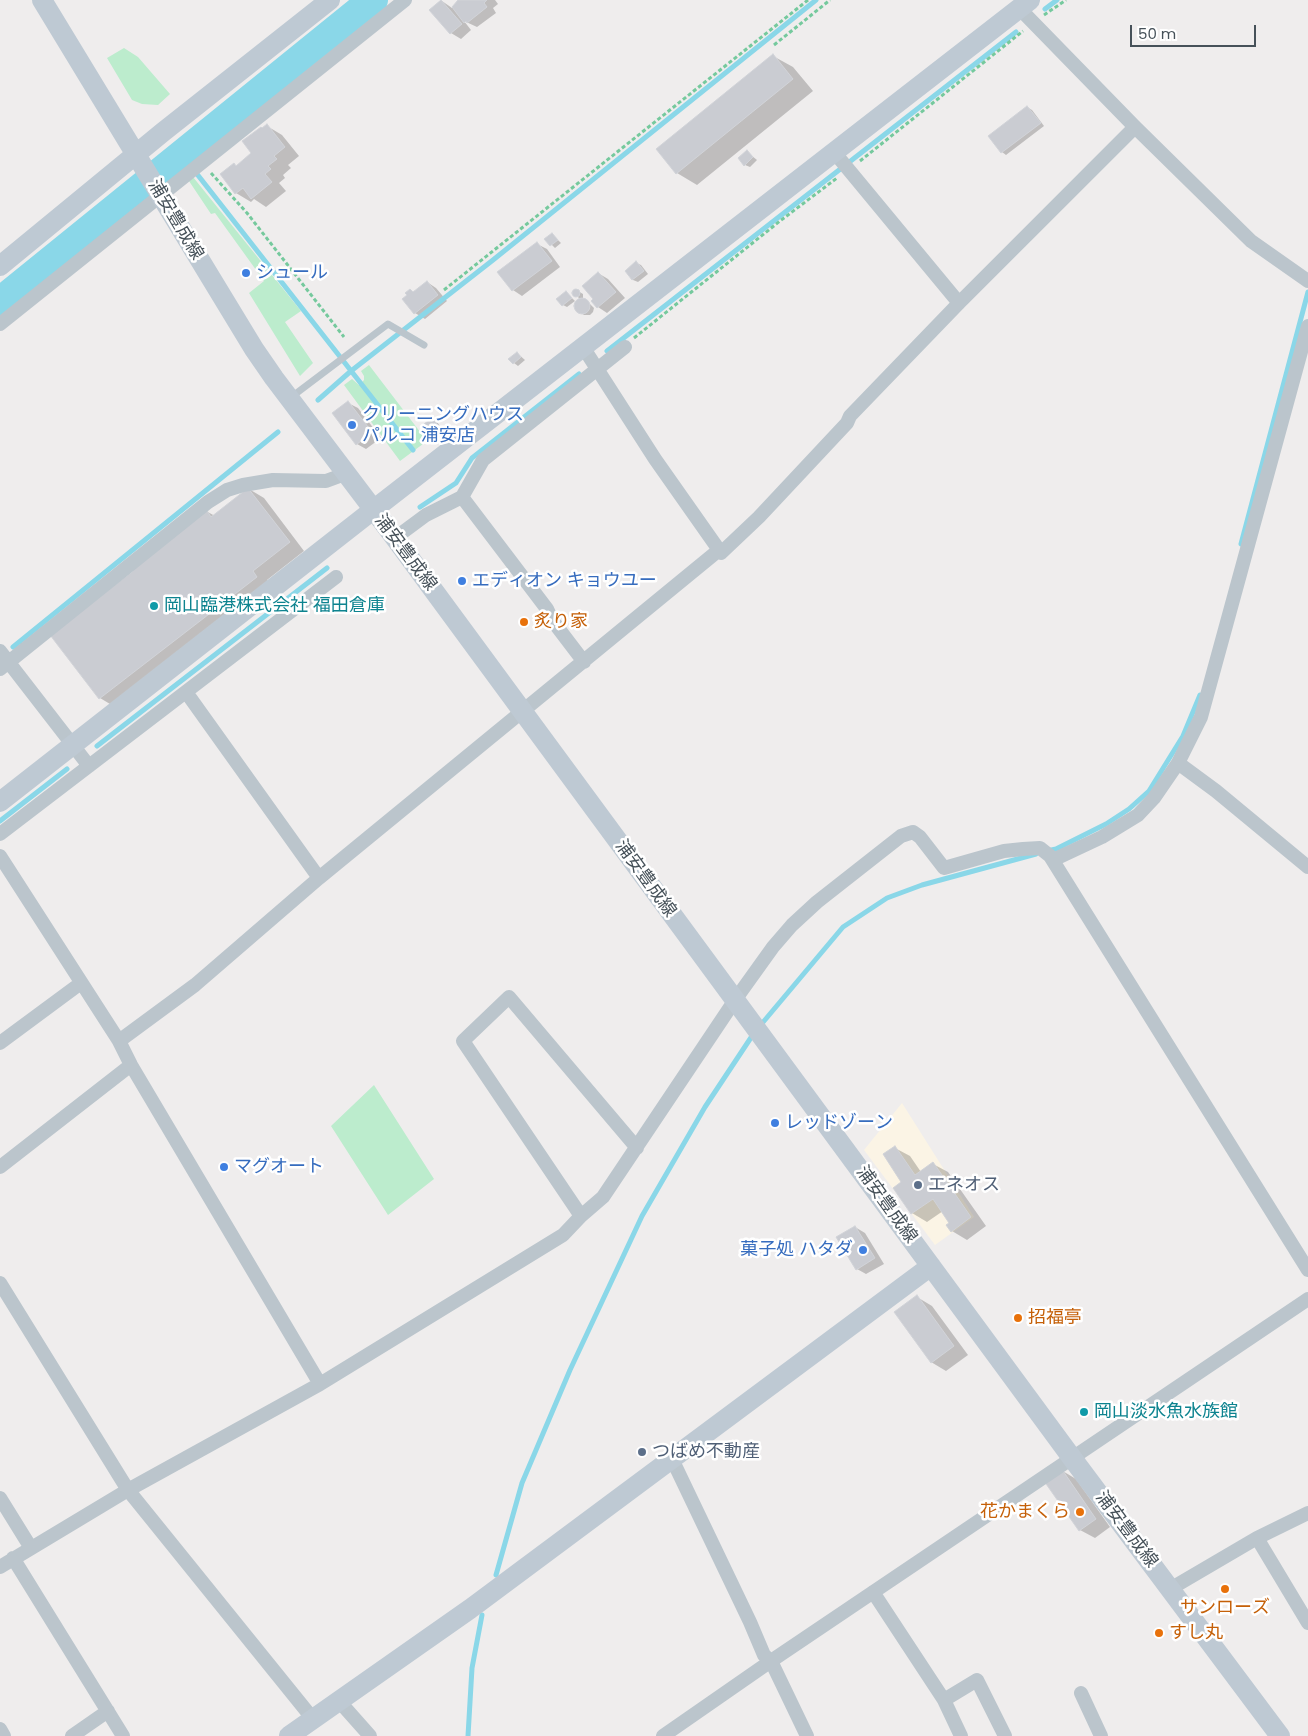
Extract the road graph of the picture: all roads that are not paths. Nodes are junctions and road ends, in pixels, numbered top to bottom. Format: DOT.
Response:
graph roads {
  1 [pos="42,0"];
  2 [pos="330,0"];
  3 [pos="404,0"];
  4 [pos="1024,4"];
  5 [pos="1135,127"];
  6 [pos="842,160"];
  7 [pos="140,164"];
  8 [pos="159,194"];
  9 [pos="0,266"];
  10 [pos="1307,280"];
  11 [pos="959,302"];
  12 [pos="0,324"];
  13 [pos="1308,326"];
  14 [pos="424,345"];
  15 [pos="583,347"];
  16 [pos="625,347"];
  17 [pos="598,370"];
  18 [pos="290,398"];
  19 [pos="345,474"];
  20 [pos="462,497"];
  21 [pos="373,510"];
  22 [pos="395,538"];
  23 [pos="719,550"];
  24 [pos="336,577"];
  25 [pos="3,661"];
  26 [pos="584,662"];
  27 [pos="186,692"];
  28 [pos="523,712"];
  29 [pos="73,745"];
  30 [pos="1178,763"];
  31 [pos="89,766"];
  32 [pos="0,802"];
  33 [pos="0,834"];
  34 [pos="1049,855"];
  35 [pos="0,856"];
  36 [pos="1308,867"];
  37 [pos="319,878"];
  38 [pos="81,983"];
  39 [pos="735,1000"];
  40 [pos="119,1041"];
  41 [pos="0,1043"];
  42 [pos="131,1065"];
  43 [pos="637,1148"];
  44 [pos="0,1167"];
  45 [pos="581,1216"];
  46 [pos="931,1266"];
  47 [pos="1308,1270"];
  48 [pos="0,1283"];
  49 [pos="1308,1299"];
  50 [pos="320,1384"];
  51 [pos="1072,1457"];
  52 [pos="672,1459"];
  53 [pos="128,1490"];
  54 [pos="0,1498"];
  55 [pos="1308,1513"];
  56 [pos="1257,1538"];
  57 [pos="31,1548"];
  58 [pos="13,1558"];
  59 [pos="0,1567"];
  60 [pos="1170,1589"];
  61 [pos="873,1592"];
  62 [pos="1308,1623"];
  63 [pos="770,1661"];
  64 [pos="1081,1693"];
  65 [pos="339,1700"];
  66 [pos="944,1700"];
  67 [pos="108,1711"];
  68 [pos="314,1719"];
  69 [pos="0,1729"];
  70 [pos="4,1736"];
  71 [pos="72,1736"];
  72 [pos="123,1736"];
  73 [pos="289,1736"];
  74 [pos="370,1736"];
  75 [pos="662,1736"];
  76 [pos="807,1736"];
  77 [pos="961,1736"];
  78 [pos="1004,1736"];
  79 [pos="1101,1736"];
  80 [pos="1280,1736"];
  1 -- 7 [label="street, 浦安豊成線"];
  2 -- 7 [label="street"];
  3 -- 8 [label="street"];
  4 -- 5 [label="street"];
  4 -- 6 [label="street"];
  5 -- 10 [label="street"];
  5 -- 11 [label="street"];
  6 -- 11 [label="street"];
  6 -- 15 [label="street"];
  7 -- 8 [label="street, 浦安豊成線"];
  7 -- 9 [label="street"];
  8 -- 12 [label="street"];
  8 -- 18 [label="street, 浦安豊成線"];
  11 -- 23 [label="street"];
  13 -- 30 [label="street"];
  14 -- 18 [label="lane"];
  15 -- 17 [label="street"];
  15 -- 21 [label="street"];
  16 -- 17 [label="street"];
  17 -- 20 [label="street"];
  17 -- 23 [label="street"];
  18 -- 19 [label="street, 浦安豊成線"];
  19 -- 21 [label="street, 浦安豊成線"];
  19 -- 25 [label="street"];
  20 -- 22 [label="street"];
  20 -- 26 [label="street"];
  21 -- 22 [label="street, 浦安豊成線"];
  21 -- 29 [label="street"];
  22 -- 28 [label="street, 浦安豊成線"];
  23 -- 26 [label="street"];
  24 -- 27 [label="street"];
  25 -- 29 [label="street"];
  26 -- 28 [label="street"];
  27 -- 31 [label="street"];
  27 -- 37 [label="street"];
  28 -- 37 [label="street"];
  28 -- 39 [label="street, 浦安豊成線"];
  29 -- 31 [label="street"];
  29 -- 32 [label="street"];
  30 -- 34 [label="street"];
  30 -- 36 [label="street"];
  31 -- 33 [label="street"];
  34 -- 39 [label="street"];
  34 -- 47 [label="street"];
  35 -- 38 [label="street"];
  37 -- 40 [label="street"];
  38 -- 40 [label="street"];
  38 -- 41 [label="street"];
  39 -- 43 [label="street"];
  39 -- 46 [label="street, 浦安豊成線"];
  40 -- 42 [label="street"];
  42 -- 44 [label="street"];
  42 -- 50 [label="street"];
  43 -- 45 [label="street"];
  43 -- 45 [label="street"];
  45 -- 50 [label="street"];
  46 -- 51 [label="street, 浦安豊成線"];
  46 -- 52 [label="street"];
  48 -- 53 [label="street"];
  49 -- 51 [label="street"];
  50 -- 53 [label="street"];
  51 -- 60 [label="street, 浦安豊成線"];
  51 -- 61 [label="street"];
  52 -- 63 [label="street"];
  52 -- 65 [label="street"];
  53 -- 57 [label="street"];
  53 -- 68 [label="street"];
  54 -- 57 [label="street"];
  55 -- 56 [label="street"];
  56 -- 60 [label="street"];
  56 -- 62 [label="street"];
  57 -- 58 [label="street"];
  58 -- 59 [label="street"];
  58 -- 67 [label="street"];
  60 -- 80 [label="street, 浦安豊成線"];
  61 -- 63 [label="street"];
  61 -- 66 [label="street"];
  63 -- 75 [label="street"];
  63 -- 76 [label="street"];
  64 -- 79 [label="street"];
  65 -- 68 [label="street"];
  65 -- 74 [label="street"];
  66 -- 77 [label="street"];
  66 -- 78 [label="street"];
  67 -- 71 [label="street"];
  67 -- 72 [label="street"];
  68 -- 73 [label="street"];
  69 -- 70 [label="street"];
}
